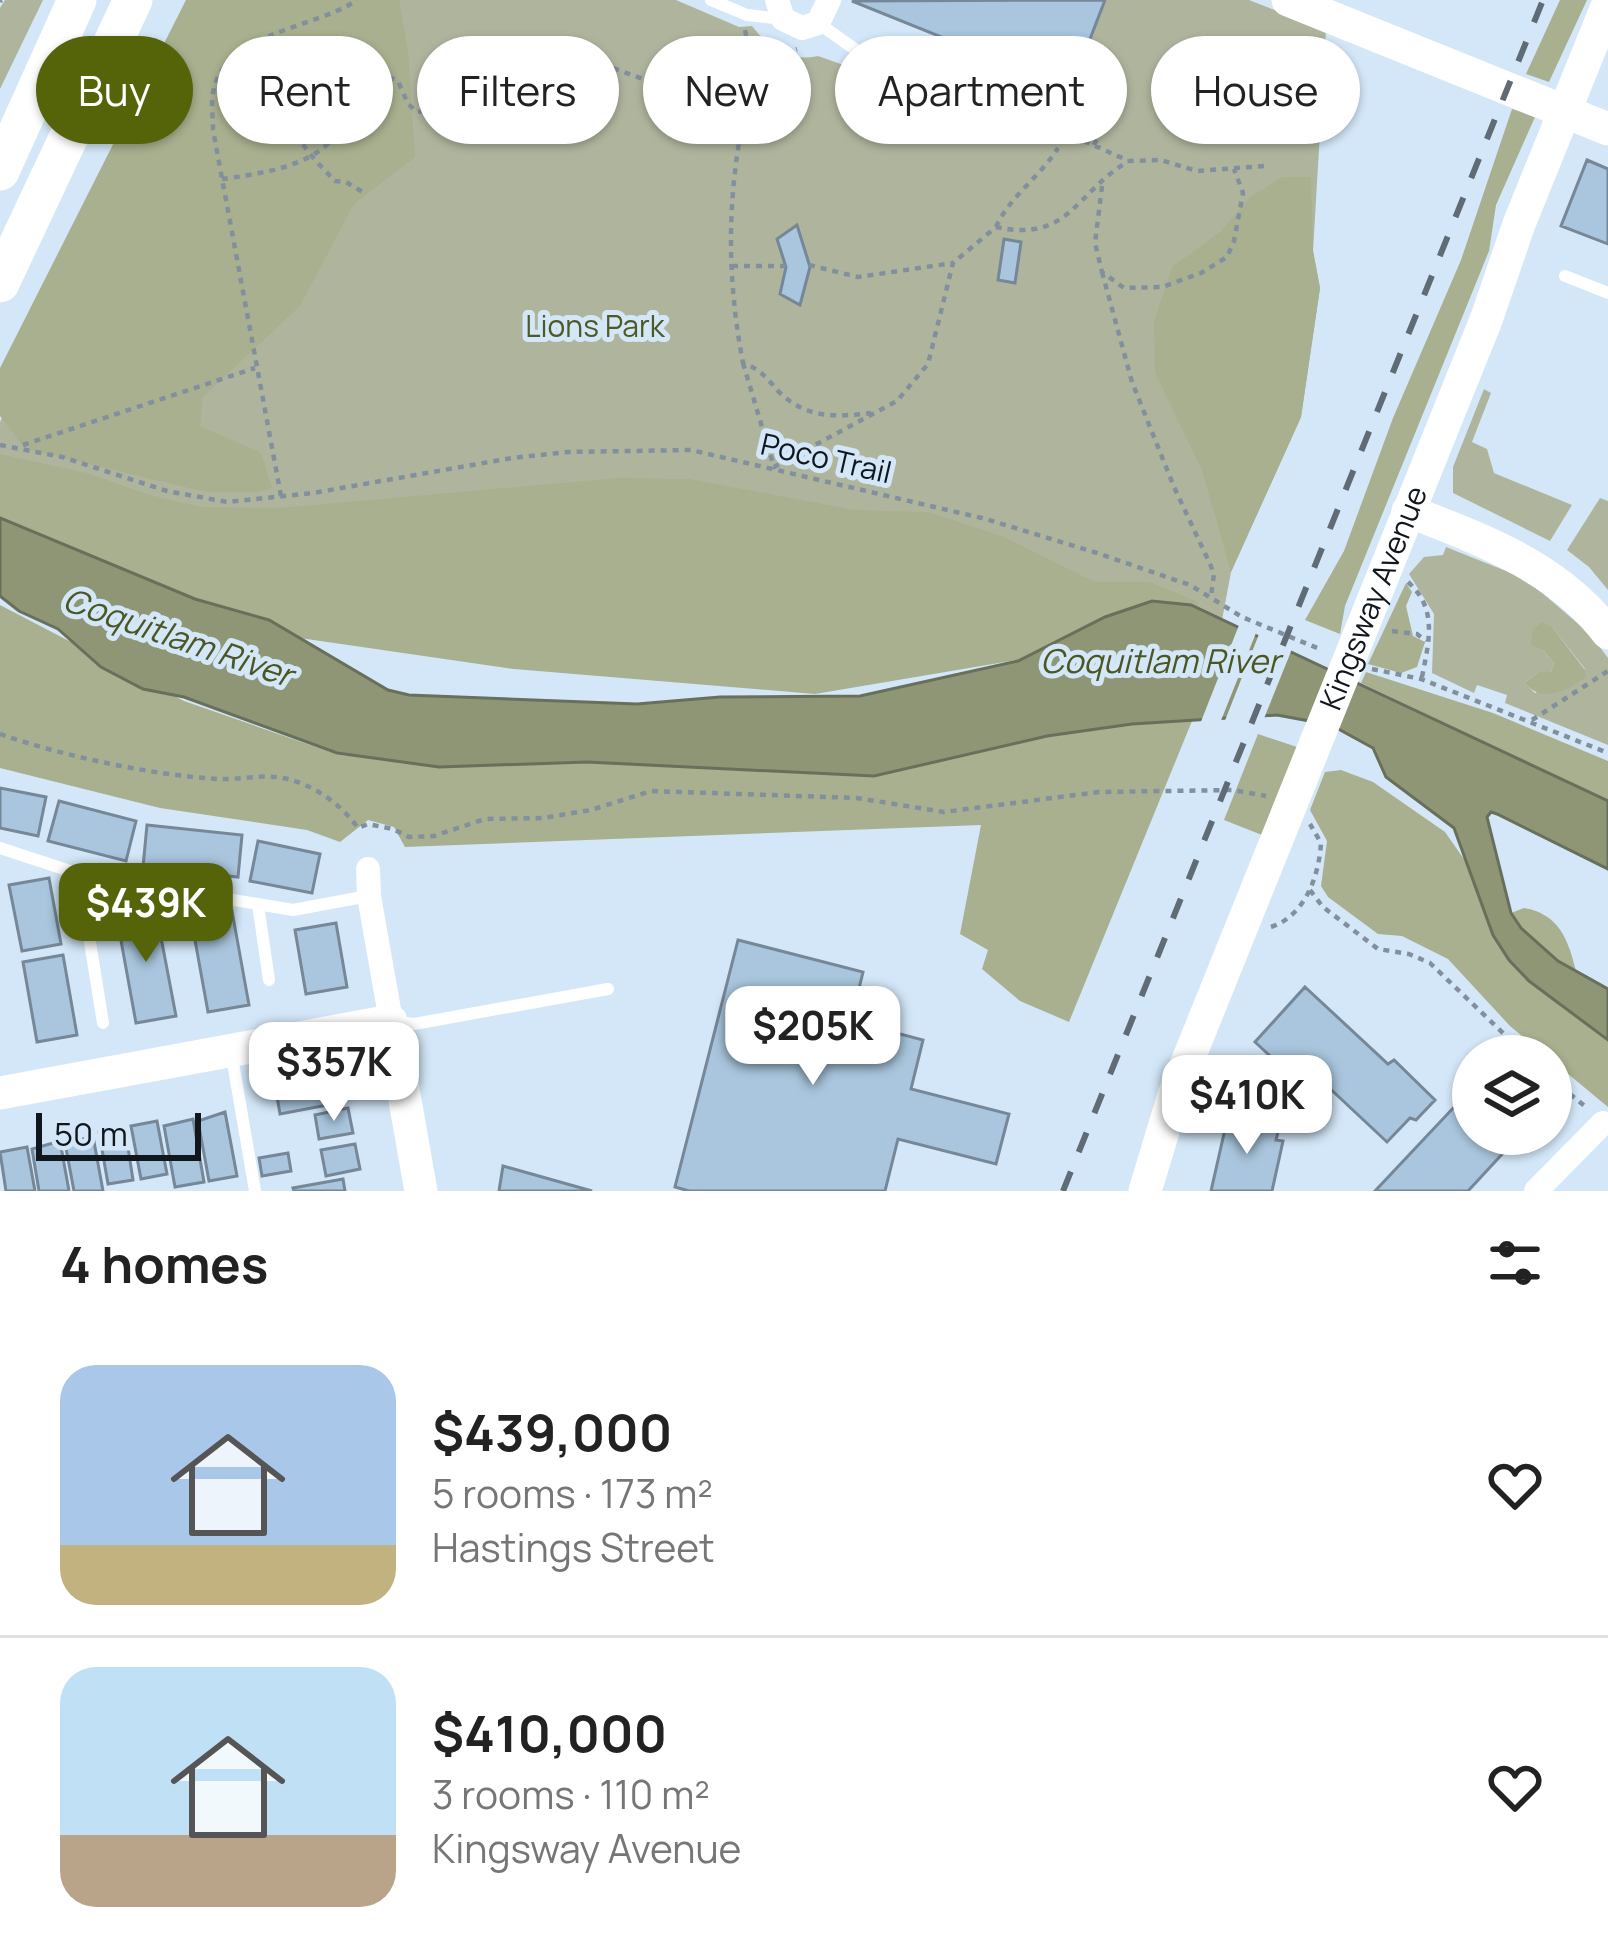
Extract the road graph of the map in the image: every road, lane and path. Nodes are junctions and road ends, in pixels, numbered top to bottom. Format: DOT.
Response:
graph roads {
  1 [pos="77,0"];
  2 [pos="133,0"];
  3 [pos="357,0"];
  4 [pos="711,0"];
  5 [pos="1288,0"];
  6 [pos="1608,4"];
  7 [pos="775,5"];
  8 [pos="824,11"];
  9 [pos="745,22"];
  10 [pos="746,36"];
  11 [pos="845,36"];
  12 [pos="393,79"];
  13 [pos="417,112"];
  14 [pos="1608,129"];
  15 [pos="305,144"];
  16 [pos="323,144"];
  17 [pos="737,144"];
  18 [pos="1061,144"];
  19 [pos="1094,145"];
  20 [pos="311,153"];
  21 [pos="1130,161"];
  22 [pos="1264,166"];
  23 [pos="1234,169"];
  24 [pos="0,171"];
  25 [pos="222,179"];
  26 [pos="1106,179"];
  27 [pos="366,194"];
  28 [pos="996,227"];
  29 [pos="952,263"];
  30 [pos="809,265"];
  31 [pos="730,266"];
  32 [pos="786,266"];
  33 [pos="1102,272"];
  34 [pos="1565,276"];
  35 [pos="0,283"];
  36 [pos="1608,292"];
  37 [pos="743,363"];
  38 [pos="255,368"];
  39 [pos="876,412"];
  40 [pos="0,445"];
  41 [pos="17,447"];
  42 [pos="774,467"];
  43 [pos="281,496"];
  44 [pos="1408,511"];
  45 [pos="1403,579"];
  46 [pos="1210,596"];
  47 [pos="1608,633"];
  48 [pos="1429,643"];
  49 [pos="1357,650"];
  50 [pos="1608,671"];
  51 [pos="1421,679"];
  52 [pos="1532,720"];
  53 [pos="0,734"];
  54 [pos="1608,753"];
  55 [pos="1161,790"];
  56 [pos="0,848"];
  57 [pos="368,869"];
  58 [pos="79,874"];
  59 [pos="1310,890"];
  60 [pos="369,896"];
  61 [pos="257,905"];
  62 [pos="269,980"];
  63 [pos="608,989"];
  64 [pos="391,1021"];
  65 [pos="103,1023"];
  66 [pos="1505,1035"];
  67 [pos="231,1050"];
  68 [pos="0,1093"];
  69 [pos="1174,1095"];
  70 [pos="1572,1097"];
  71 [pos="1215,1109"];
  72 [pos="1603,1123"];
  73 [pos="255,1191"];
  74 [pos="421,1191"];
  75 [pos="1144,1191"];
  76 [pos="1536,1191"];
  1 -- 24 [label="main road"];
  2 -- 35 [label="main road"];
  3 -- 25 [label="path"];
  4 -- 7 [label="lane"];
  5 -- 14 [label="main road"];
  6 -- 44 [label="main road, Kingsway Avenue"];
  7 -- 8 [label="street"];
  8 -- 11 [label="lane"];
  9 -- 10 [label="path"];
  12 -- 13 [label="path"];
  15 -- 20 [label="path"];
  16 -- 20 [label="path"];
  17 -- 31 [label="path"];
  18 -- 28 [label="path"];
  19 -- 21 [label="path"];
  20 -- 25 [label="path"];
  20 -- 27 [label="path"];
  21 -- 23 [label="path"];
  21 -- 26 [label="path"];
  22 -- 23 [label="path"];
  23 -- 33 [label="path"];
  25 -- 38 [label="path"];
  26 -- 28 [label="path"];
  26 -- 33 [label="path"];
  28 -- 29 [label="path"];
  29 -- 30 [label="path"];
  29 -- 39 [label="path"];
  31 -- 32 [label="path"];
  31 -- 37 [label="path"];
  33 -- 46 [label="path"];
  34 -- 36 [label="lane"];
  37 -- 39 [label="path"];
  37 -- 42 [label="path"];
  38 -- 41 [label="path"];
  38 -- 43 [label="path"];
  39 -- 42 [label="path"];
  40 -- 41 [label="path, Poco Trail"];
  41 -- 43 [label="path, Poco Trail"];
  42 -- 43 [label="path, Poco Trail"];
  42 -- 46 [label="path, Poco Trail"];
  44 -- 47 [label="main road"];
  44 -- 49 [label="main road, Kingsway Avenue"];
  45 -- 48 [label="path"];
  46 -- 49 [label="path, Poco Trail"];
  48 -- 49 [label="path"];
  48 -- 51 [label="path"];
  49 -- 51 [label="path, Poco Trail"];
  49 -- 69 [label="main road, Kingsway Avenue"];
  50 -- 52 [label="path"];
  51 -- 52 [label="path, Poco Trail"];
  52 -- 54 [label="path, Poco Trail"];
  53 -- 55 [label="path"];
  56 -- 58 [label="lane"];
  57 -- 60 [label="street"];
  58 -- 61 [label="lane"];
  58 -- 65 [label="lane"];
  59 -- 66 [label="path"];
  60 -- 61 [label="lane"];
  60 -- 64 [label="street"];
  61 -- 62 [label="lane"];
  63 -- 64 [label="lane"];
  64 -- 67 [label="main road"];
  64 -- 74 [label="main road"];
  67 -- 68 [label="main road"];
  67 -- 73 [label="lane"];
  69 -- 71 [label="lane"];
  69 -- 75 [label="main road, Kingsway Avenue"];
  70 -- 72 [label="path"];
  72 -- 76 [label="street"];
}
